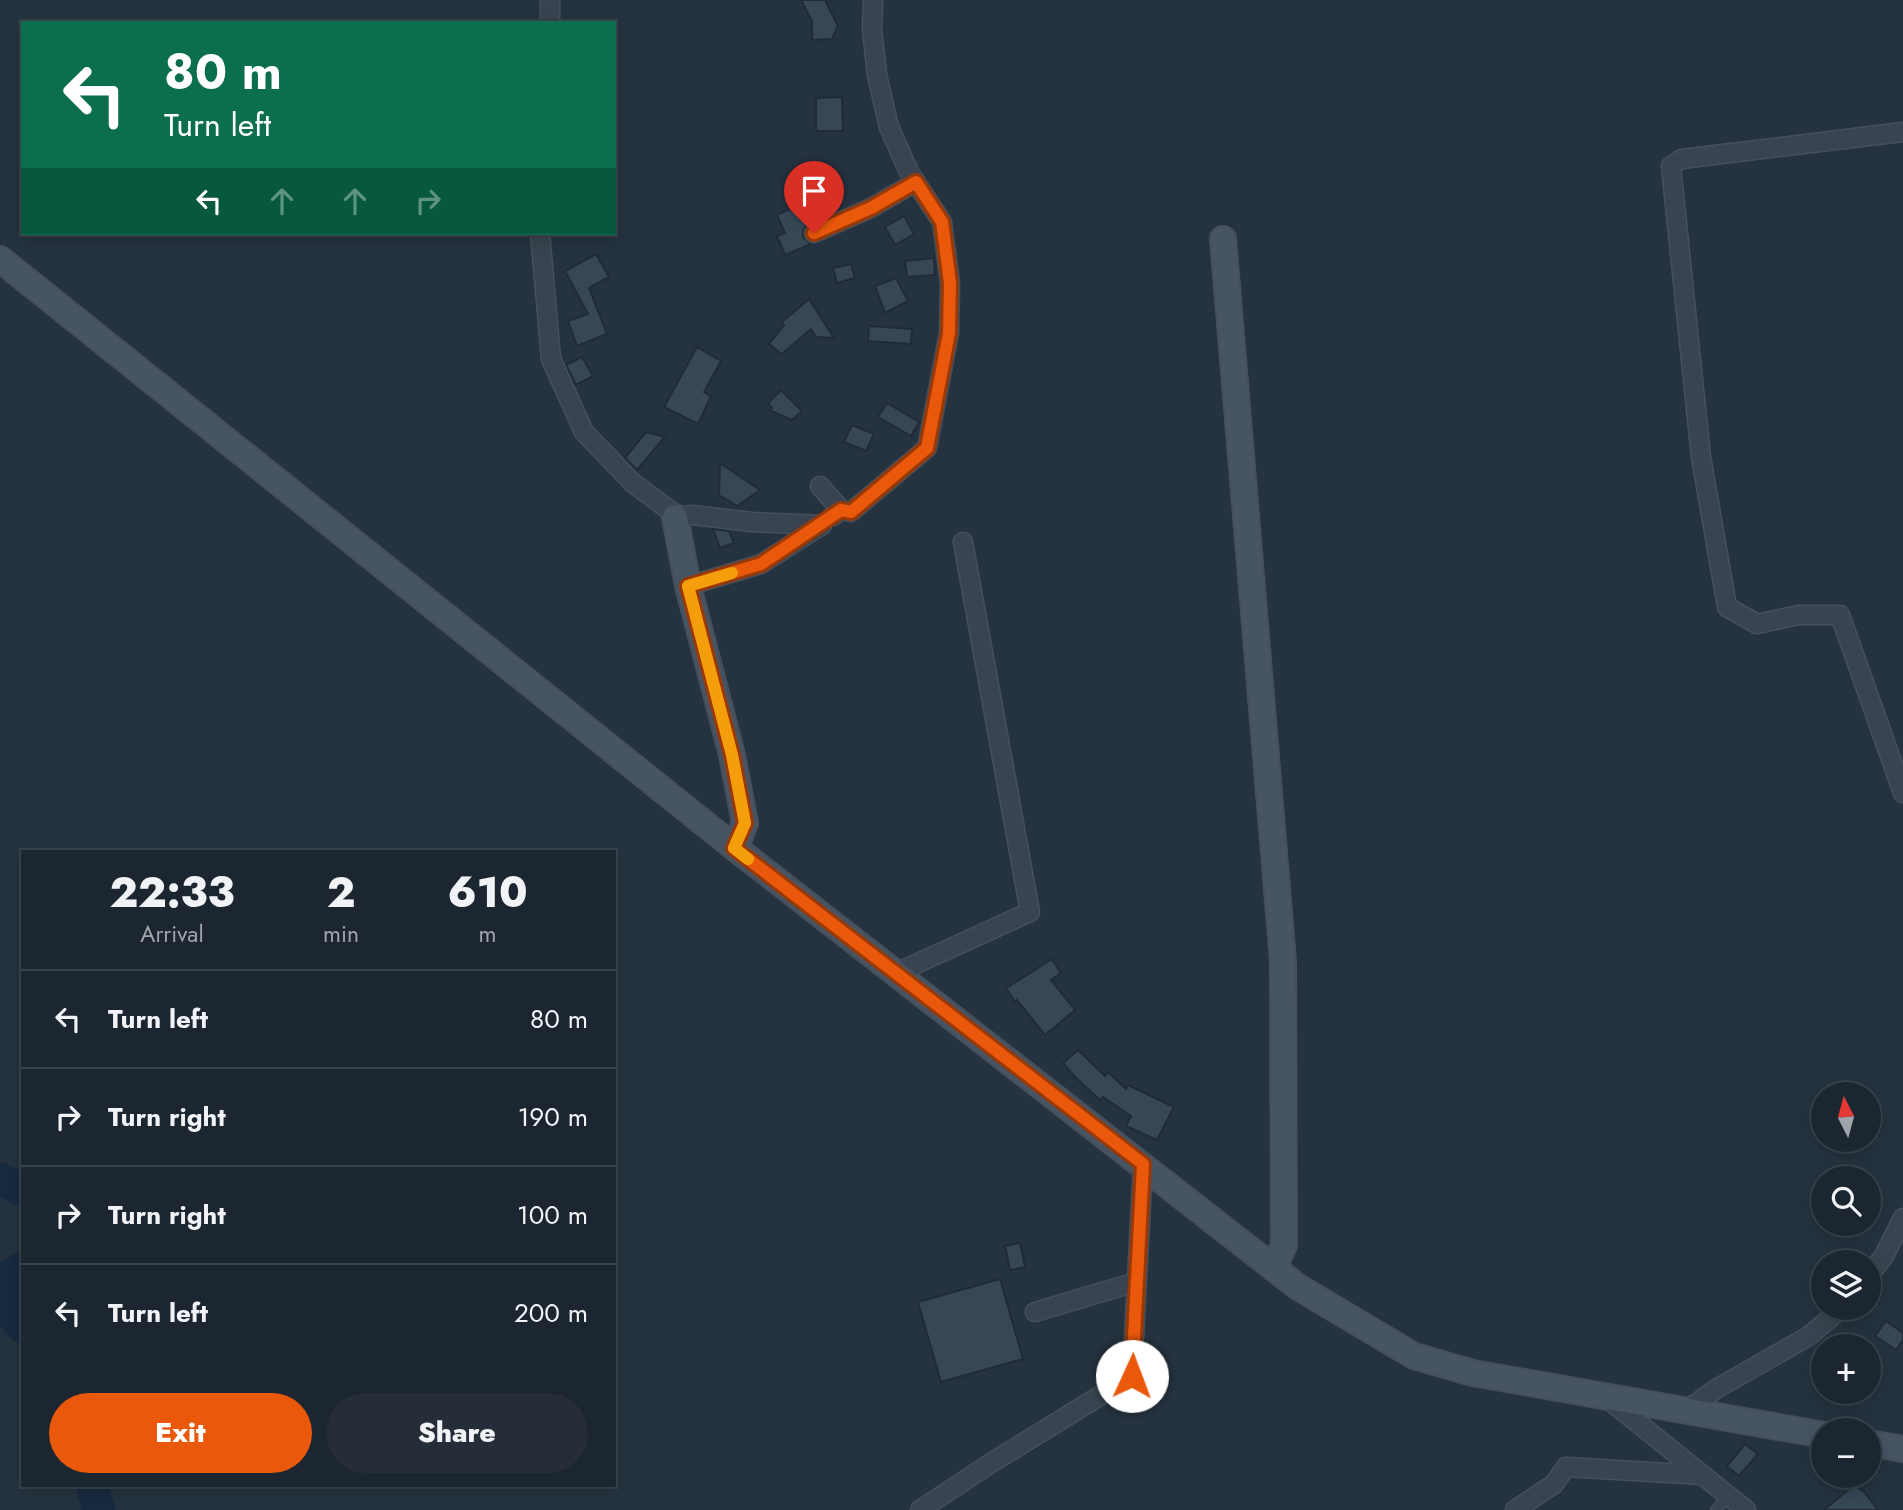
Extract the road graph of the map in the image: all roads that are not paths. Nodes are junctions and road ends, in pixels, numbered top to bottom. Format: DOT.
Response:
graph roads {
  1 [pos="550,0"];
  2 [pos="873,0"];
  3 [pos="550,21"];
  4 [pos="1903,132"];
  5 [pos="916,182"];
  6 [pos="814,233"];
  7 [pos="540,235"];
  8 [pos="1223,239"];
  9 [pos="0,259"];
  10 [pos="820,486"];
  11 [pos="841,510"];
  12 [pos="675,517"];
  13 [pos="822,525"];
  14 [pos="963,542"];
  15 [pos="688,586"];
  16 [pos="1903,793"];
  17 [pos="734,848"];
  18 [pos="894,974"];
  19 [pos="1143,1164"];
  20 [pos="1903,1218"];
  21 [pos="1881,1260"];
  22 [pos="1274,1268"];
  23 [pos="1136,1282"];
  24 [pos="1035,1312"];
  25 [pos="1828,1320"];
  26 [pos="1606,1396"];
  27 [pos="1686,1411"];
  28 [pos="1811,1433"];
  29 [pos="1881,1445"];
  30 [pos="1903,1449"];
  31 [pos="1703,1475"];
  32 [pos="1722,1503"];
  33 [pos="920,1510"];
  34 [pos="1514,1510"];
  35 [pos="1745,1510"];
  1 -- 3 [label="street"];
  2 -- 5 [label="street"];
  4 -- 16 [label="street"];
  5 -- 6 [label="street"];
  5 -- 11 [label="street"];
  7 -- 12 [label="street"];
  8 -- 22 [label="street"];
  9 -- 17 [label="street"];
  10 -- 11 [label="street"];
  11 -- 13 [label="street"];
  12 -- 13 [label="street"];
  12 -- 15 [label="street"];
  13 -- 15 [label="street"];
  14 -- 18 [label="street"];
  15 -- 17 [label="street"];
  17 -- 18 [label="street"];
  18 -- 19 [label="street"];
  19 -- 22 [label="street"];
  19 -- 23 [label="street"];
  20 -- 21 [label="street"];
  22 -- 26 [label="street"];
  23 -- 24 [label="street"];
  23 -- 33 [label="street"];
  25 -- 27 [label="street"];
  26 -- 27 [label="street"];
  26 -- 31 [label="street"];
  27 -- 28 [label="street"];
  29 -- 30 [label="street"];
  31 -- 32 [label="street"];
  31 -- 34 [label="street"];
  32 -- 35 [label="street"];
}
